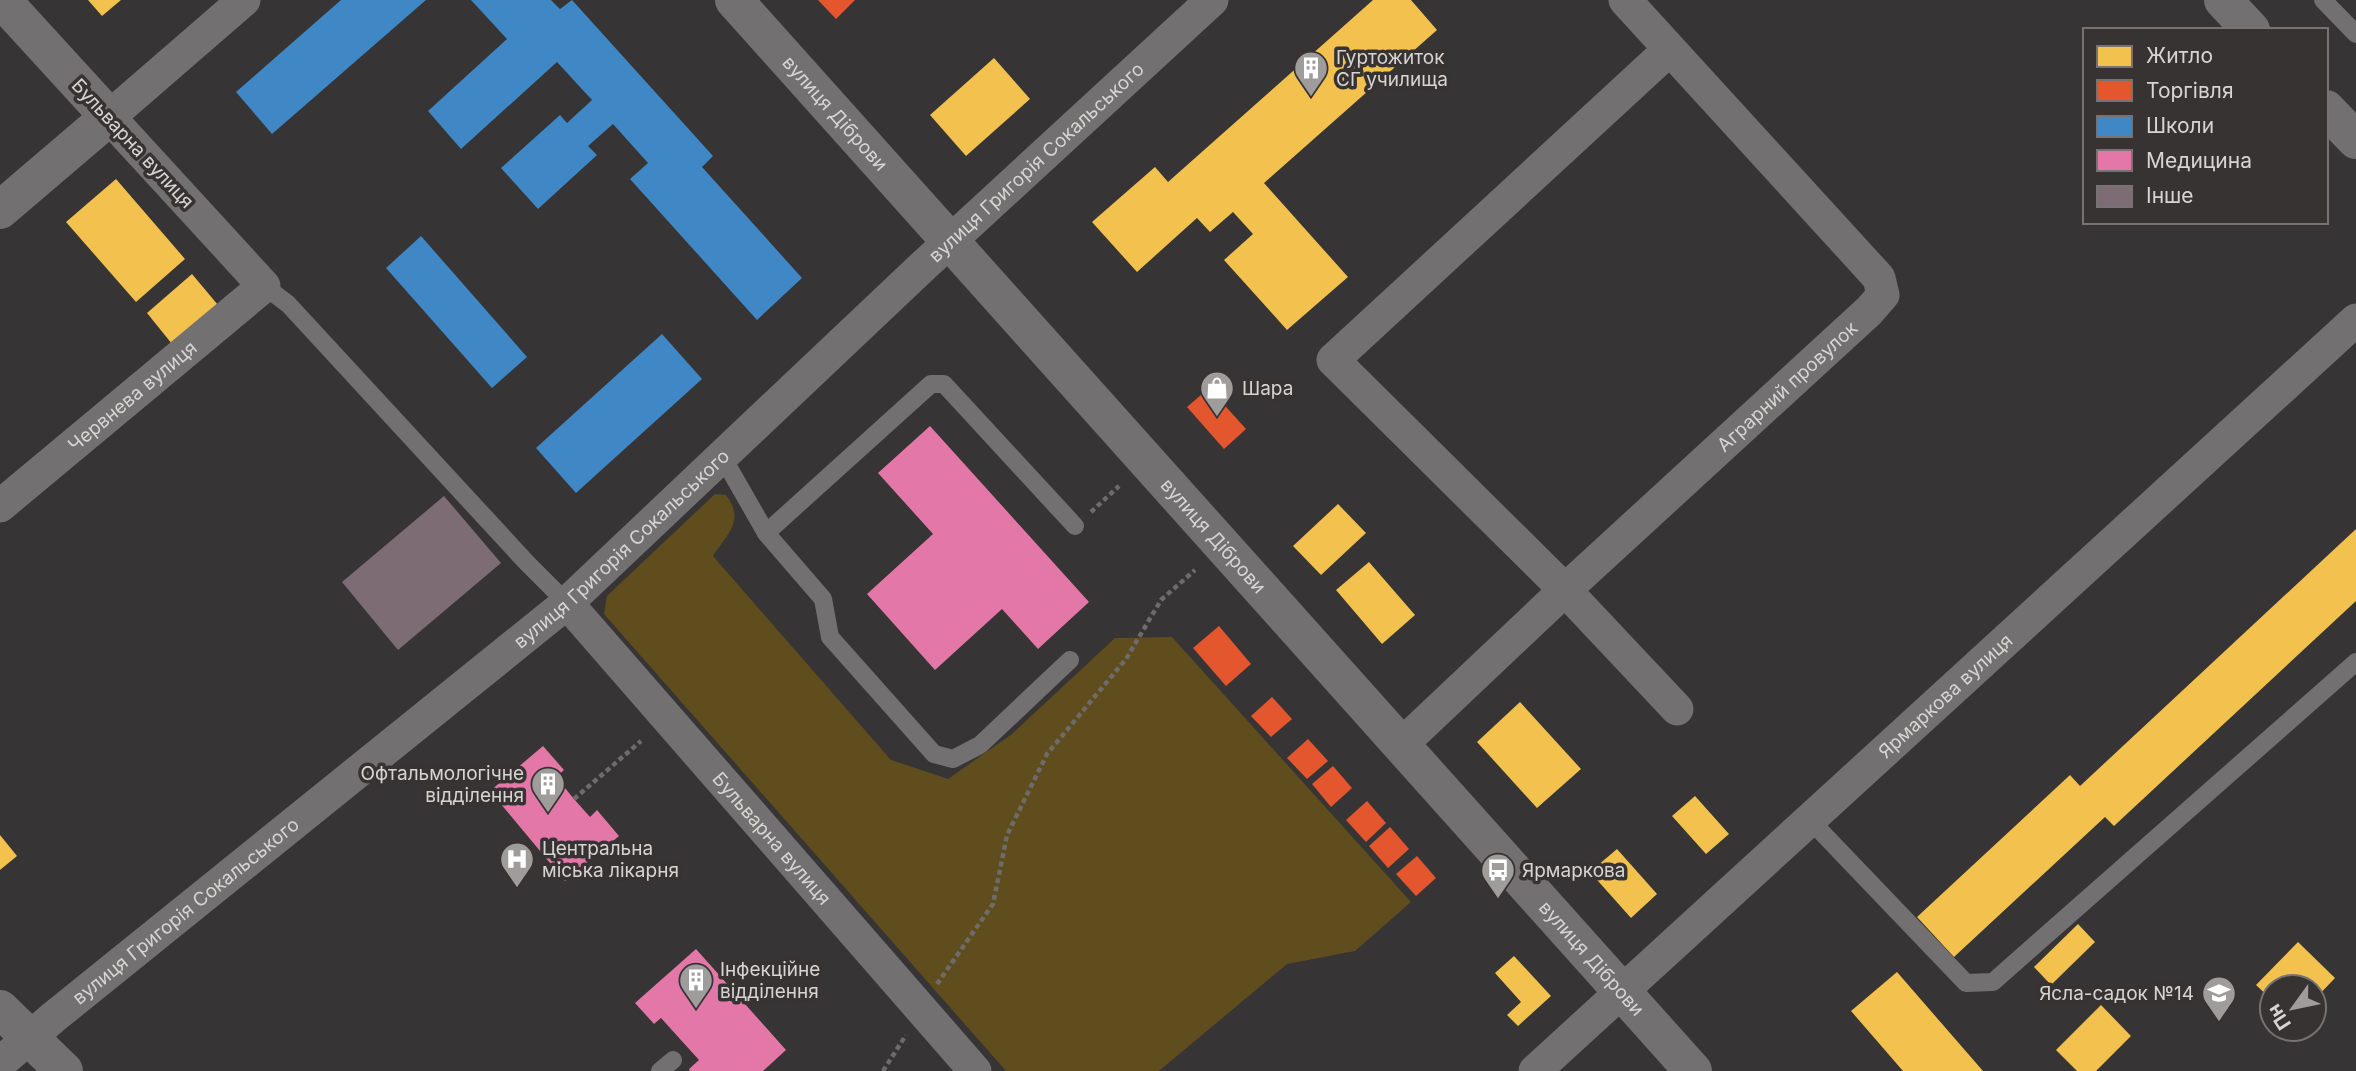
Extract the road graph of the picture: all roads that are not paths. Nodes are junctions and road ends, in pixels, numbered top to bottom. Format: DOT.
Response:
graph roads {
  1 [pos="2,0"];
  2 [pos="244,0"];
  3 [pos="734,0"];
  4 [pos="1212,0"];
  5 [pos="1625,0"];
  6 [pos="2223,0"];
  7 [pos="2323,0"];
  8 [pos="2249,28"];
  9 [pos="2356,34"];
  10 [pos="1669,50"];
  11 [pos="2328,110"];
  12 [pos="109,117"];
  13 [pos="2356,140"];
  14 [pos="0,210"];
  15 [pos="950,242"];
  16 [pos="264,286"];
  17 [pos="2356,320"];
  18 [pos="722,456"];
  19 [pos="0,506"];
  20 [pos="1075,526"];
  21 [pos="766,533"];
  22 [pos="1565,590"];
  23 [pos="567,603"];
  24 [pos="1070,660"];
  25 [pos="2356,662"];
  26 [pos="1677,709"];
  27 [pos="1401,745"];
  28 [pos="1810,820"];
  29 [pos="1621,992"];
  30 [pos="0,1009"];
  31 [pos="30,1037"];
  32 [pos="0,1063"];
  33 [pos="64,1071"];
  34 [pos="975,1071"];
  35 [pos="1535,1071"];
  36 [pos="1693,1071"];
  1 -- 12 [label="street, Бульварна вулиця"];
  2 -- 12 [label="street"];
  3 -- 15 [label="street, вулиця Діброви"];
  4 -- 15 [label="street, вулиця Григорія Сокальського"];
  5 -- 10 [label="street, Аграрний провулок"];
  6 -- 8 [label="street"];
  7 -- 9 [label="lane"];
  10 -- 22 [label="street, Аграрний провулок"];
  10 -- 22 [label="street"];
  11 -- 13 [label="street"];
  12 -- 14 [label="street"];
  12 -- 16 [label="street, Бульварна вулиця"];
  15 -- 18 [label="street, вулиця Григорія Сокальського"];
  15 -- 27 [label="street, вулиця Діброви"];
  16 -- 19 [label="street, Червнева вулиця"];
  16 -- 23 [label="lane"];
  17 -- 28 [label="street, Ярмаркова вулиця"];
  18 -- 21 [label="lane"];
  18 -- 23 [label="street, вулиця Григорія Сокальського"];
  20 -- 21 [label="lane"];
  21 -- 24 [label="lane"];
  22 -- 26 [label="street"];
  22 -- 27 [label="street, Аграрний провулок"];
  23 -- 31 [label="street, вулиця Григорія Сокальського"];
  23 -- 34 [label="street, Бульварна вулиця"];
  25 -- 28 [label="lane"];
  27 -- 29 [label="street, вулиця Діброви"];
  28 -- 29 [label="street, Ярмаркова вулиця"];
  29 -- 35 [label="street, Ярмаркова вулиця"];
  29 -- 36 [label="street, вулиця Діброви"];
  30 -- 31 [label="street"];
  31 -- 32 [label="street, вулиця Григорія Сокальського"];
  31 -- 33 [label="street"];
}
